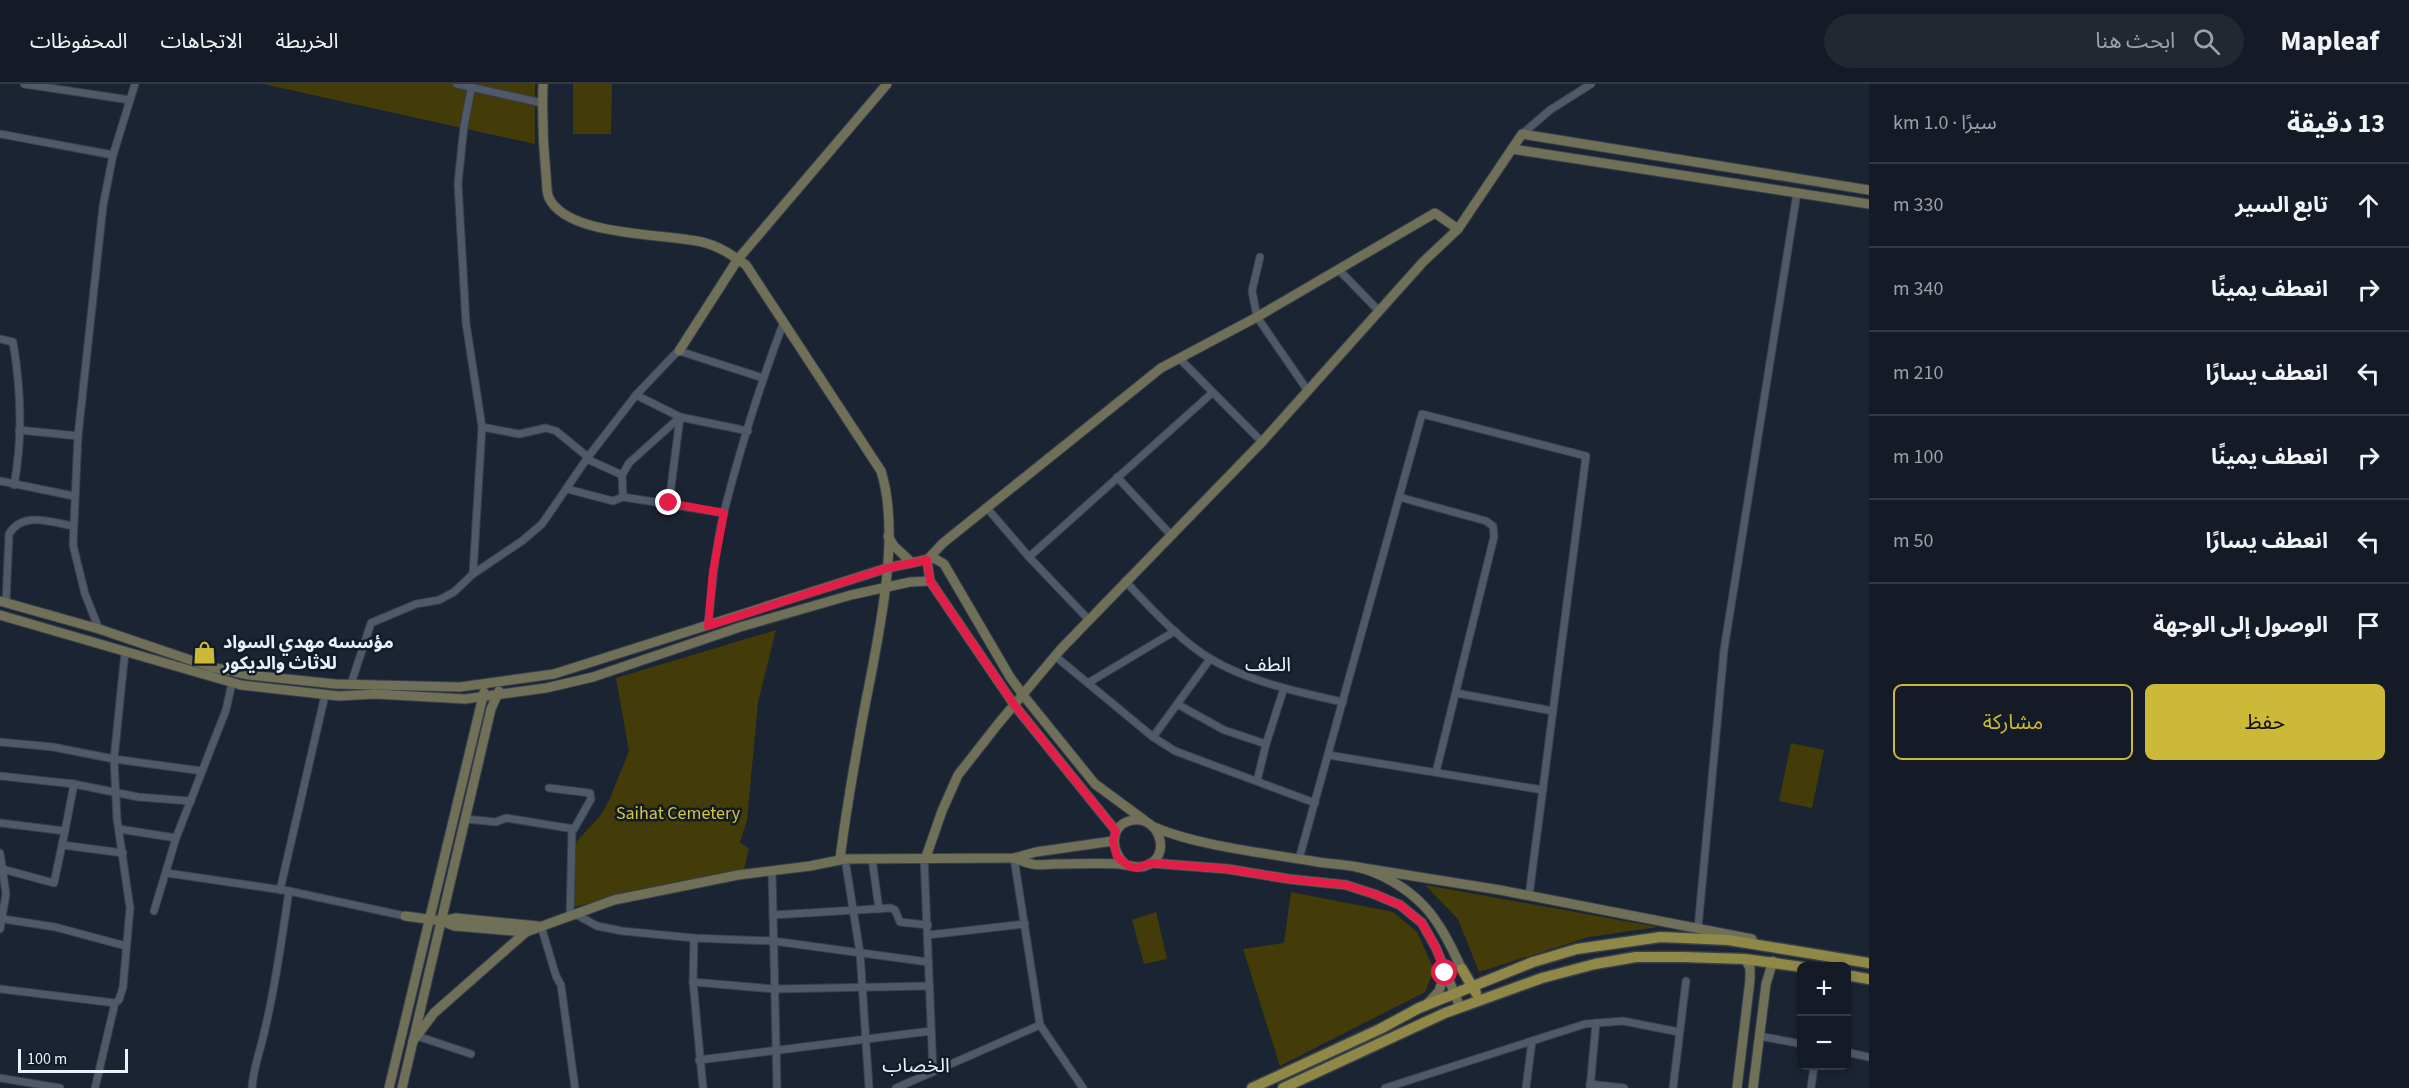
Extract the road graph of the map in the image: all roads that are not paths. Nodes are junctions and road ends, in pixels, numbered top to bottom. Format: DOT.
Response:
graph roads {
  1 [pos="24,84"];
  2 [pos="135,84"];
  3 [pos="457,84"];
  4 [pos="543,84"];
  5 [pos="887,84"];
  6 [pos="1591,84"];
  7 [pos="54,86"];
  8 [pos="472,86"];
  9 [pos="130,100"];
  10 [pos="542,103"];
  11 [pos="0,134"];
  12 [pos="1522,134"];
  13 [pos="1512,149"];
  14 [pos="113,155"];
  15 [pos="1869,190"];
  16 [pos="1797,193"];
  17 [pos="1869,204"];
  18 [pos="1458,229"];
  19 [pos="1260,257"];
  20 [pos="738,259"];
  21 [pos="1338,269"];
  22 [pos="1379,311"];
  23 [pos="1257,317"];
  24 [pos="783,324"];
  25 [pos="0,339"];
  26 [pos="679,351"];
  27 [pos="1179,358"];
  28 [pos="763,378"];
  29 [pos="1308,391"];
  30 [pos="1212,393"];
  31 [pos="636,395"];
  32 [pos="680,417"];
  33 [pos="482,427"];
  34 [pos="19,430"];
  35 [pos="748,431"];
  36 [pos="78,436"];
  37 [pos="1262,442"];
  38 [pos="588,458"];
  39 [pos="622,475"];
  40 [pos="1117,477"];
  41 [pos="0,482"];
  42 [pos="14,485"];
  43 [pos="567,489"];
  44 [pos="74,496"];
  45 [pos="623,497"];
  46 [pos="1399,497"];
  47 [pos="669,503"];
  48 [pos="986,507"];
  49 [pos="724,513"];
  50 [pos="73,526"];
  51 [pos="888,534"];
  52 [pos="1171,535"];
  53 [pos="1029,557"];
  54 [pos="927,560"];
  55 [pos="912,563"];
  56 [pos="887,568"];
  57 [pos="473,574"];
  58 [pos="930,581"];
  59 [pos="1125,581"];
  60 [pos="886,586"];
  61 [pos="3,602"];
  62 [pos="0,615"];
  63 [pos="1089,620"];
  64 [pos="708,626"];
  65 [pos="99,630"];
  66 [pos="1175,631"];
  67 [pos="125,652"];
  68 [pos="1055,656"];
  69 [pos="1210,659"];
  70 [pos="503,681"];
  71 [pos="232,683"];
  72 [pos="1088,683"];
  73 [pos="351,684"];
  74 [pos="486,684"];
  75 [pos="1284,688"];
  76 [pos="1456,693"];
  77 [pos="498,694"];
  78 [pos="325,695"];
  79 [pos="1023,695"];
  80 [pos="483,696"];
  81 [pos="1343,702"];
  82 [pos="1177,704"];
  83 [pos="1015,706"];
  84 [pos="1553,711"];
  85 [pos="1153,737"];
  86 [pos="0,742"];
  87 [pos="1266,744"];
  88 [pos="1328,755"];
  89 [pos="114,759"];
  90 [pos="202,771"];
  91 [pos="1436,772"];
  92 [pos="0,776"];
  93 [pos="1257,782"];
  94 [pos="74,784"];
  95 [pos="549,788"];
  96 [pos="1543,790"];
  97 [pos="115,791"];
  98 [pos="191,801"];
  99 [pos="1315,803"];
  100 [pos="466,819"];
  101 [pos="1144,820"];
  102 [pos="0,823"];
  103 [pos="1154,827"];
  104 [pos="119,829"];
  105 [pos="572,830"];
  106 [pos="65,831"];
  107 [pos="1116,831"];
  108 [pos="176,838"];
  109 [pos="1113,841"];
  110 [pos="62,845"];
  111 [pos="0,853"];
  112 [pos="123,853"];
  113 [pos="925,857"];
  114 [pos="1014,858"];
  115 [pos="842,859"];
  116 [pos="872,859"];
  117 [pos="1299,859"];
  118 [pos="1151,863"];
  119 [pos="1125,864"];
  120 [pos="1358,867"];
  121 [pos="2,869"];
  122 [pos="772,871"];
  123 [pos="167,873"];
  124 [pos="280,890"];
  125 [pos="289,891"];
  126 [pos="1529,896"];
  127 [pos="879,909"];
  128 [pos="154,911"];
  129 [pos="854,911"];
  130 [pos="773,915"];
  131 [pos="405,916"];
  132 [pos="574,916"];
  133 [pos="3,919"];
  134 [pos="431,920"];
  135 [pos="442,921"];
  136 [pos="1025,924"];
  137 [pos="928,925"];
  138 [pos="541,926"];
  139 [pos="1698,928"];
  140 [pos="0,929"];
  141 [pos="526,932"];
  142 [pos="927,934"];
  143 [pos="694,938"];
  144 [pos="773,941"];
  145 [pos="126,946"];
  146 [pos="1796,949"];
  147 [pos="860,953"];
  148 [pos="1745,959"];
  149 [pos="928,962"];
  150 [pos="1773,962"];
  151 [pos="1869,963"];
  152 [pos="1797,966"];
  153 [pos="1462,969"];
  154 [pos="1445,973"];
  155 [pos="1851,976"];
  156 [pos="1869,979"];
  157 [pos="1686,981"];
  158 [pos="693,982"];
  159 [pos="930,986"];
  160 [pos="863,987"];
  161 [pos="1472,988"];
  162 [pos="0,989"];
  163 [pos="774,989"];
  164 [pos="1456,993"];
  165 [pos="1482,1000"];
  166 [pos="115,1003"];
  167 [pos="1419,1008"];
  168 [pos="1461,1008"];
  169 [pos="1596,1023"];
  170 [pos="1040,1025"];
  171 [pos="931,1031"];
  172 [pos="1679,1032"];
  173 [pos="1759,1036"];
  174 [pos="867,1037"];
  175 [pos="415,1038"];
  176 [pos="1532,1041"];
  177 [pos="1797,1043"];
  178 [pos="775,1050"];
  179 [pos="471,1054"];
  180 [pos="1851,1054"];
  181 [pos="1869,1057"];
  182 [pos="699,1060"];
  183 [pos="1813,1070"];
  184 [pos="933,1071"];
  185 [pos="0,1078"];
  186 [pos="1590,1086"];
  187 [pos="1079,1087"];
  188 [pos="60,1088"];
  189 [pos="95,1088"];
  190 [pos="252,1088"];
  191 [pos="389,1088"];
  192 [pos="402,1088"];
  193 [pos="575,1088"];
  194 [pos="703,1088"];
  195 [pos="777,1088"];
  196 [pos="869,1088"];
  197 [pos="896,1088"];
  198 [pos="1252,1088"];
  199 [pos="1283,1088"];
  200 [pos="1385,1088"];
  201 [pos="1526,1088"];
  202 [pos="1624,1088"];
  203 [pos="1673,1088"];
  204 [pos="1737,1088"];
  205 [pos="1753,1088"];
  206 [pos="1810,1088"];
  1 -- 7 [label="street"];
  2 -- 9 [label="street"];
  3 -- 8 [label="street"];
  4 -- 10 [label="main road"];
  5 -- 20 [label="main road"];
  6 -- 12 [label="street"];
  7 -- 9 [label="street"];
  8 -- 10 [label="street"];
  8 -- 33 [label="street"];
  9 -- 14 [label="street"];
  10 -- 20 [label="main road"];
  11 -- 14 [label="street"];
  12 -- 13 [label="main road"];
  12 -- 15 [label="main road"];
  13 -- 16 [label="main road"];
  13 -- 18 [label="main road"];
  14 -- 36 [label="street"];
  16 -- 17 [label="main road"];
  16 -- 139 [label="street"];
  18 -- 21 [label="main road"];
  18 -- 22 [label="main road"];
  19 -- 23 [label="street"];
  20 -- 24 [label="main road"];
  20 -- 26 [label="main road"];
  21 -- 22 [label="street"];
  21 -- 23 [label="main road"];
  22 -- 29 [label="main road"];
  23 -- 27 [label="main road"];
  23 -- 29 [label="street"];
  24 -- 28 [label="street"];
  24 -- 51 [label="main road"];
  25 -- 34 [label="street"];
  26 -- 28 [label="street"];
  26 -- 31 [label="street"];
  27 -- 30 [label="street"];
  27 -- 48 [label="main road"];
  28 -- 35 [label="street"];
  29 -- 37 [label="main road"];
  30 -- 37 [label="street"];
  30 -- 40 [label="street"];
  31 -- 32 [label="street"];
  31 -- 38 [label="street"];
  32 -- 35 [label="street"];
  32 -- 39 [label="street"];
  32 -- 47 [label="street"];
  33 -- 38 [label="street"];
  33 -- 57 [label="street"];
  34 -- 36 [label="street"];
  34 -- 42 [label="street"];
  35 -- 49 [label="street"];
  36 -- 44 [label="street"];
  37 -- 52 [label="main road"];
  38 -- 39 [label="street"];
  38 -- 43 [label="street"];
  39 -- 45 [label="street"];
  40 -- 52 [label="street"];
  40 -- 53 [label="street"];
  41 -- 42 [label="street"];
  42 -- 44 [label="street"];
  43 -- 45 [label="street"];
  43 -- 57 [label="street"];
  44 -- 50 [label="street"];
  45 -- 47 [label="street"];
  46 -- 76 [label="street"];
  46 -- 81 [label="street"];
  46 -- 84 [label="street"];
  47 -- 49 [label="street"];
  48 -- 53 [label="street"];
  48 -- 54 [label="main road"];
  49 -- 64 [label="street"];
  50 -- 61 [label="street"];
  50 -- 65 [label="street"];
  51 -- 55 [label="main road"];
  51 -- 56 [label="main road"];
  52 -- 59 [label="main road"];
  53 -- 63 [label="street"];
  54 -- 55 [label="main road"];
  54 -- 58 [label="main road"];
  54 -- 79 [label="main road"];
  55 -- 56 [label="main road"];
  56 -- 60 [label="main road"];
  56 -- 64 [label="main road"];
  57 -- 73 [label="street"];
  58 -- 60 [label="main road"];
  58 -- 83 [label="main road"];
  59 -- 63 [label="main road"];
  59 -- 66 [label="street"];
  60 -- 77 [label="main road"];
  60 -- 115 [label="main road"];
  61 -- 65 [label="main road"];
  62 -- 67 [label="main road"];
  63 -- 68 [label="main road"];
  64 -- 70 [label="main road"];
  65 -- 73 [label="main road"];
  66 -- 69 [label="street"];
  66 -- 72 [label="street"];
  67 -- 71 [label="main road"];
  67 -- 89 [label="street"];
  68 -- 72 [label="street"];
  68 -- 79 [label="main road"];
  69 -- 75 [label="street"];
  69 -- 82 [label="street"];
  70 -- 74 [label="main road"];
  70 -- 77 [label="main road"];
  71 -- 78 [label="main road"];
  71 -- 90 [label="street"];
  72 -- 85 [label="street"];
  73 -- 74 [label="main road"];
  74 -- 80 [label="main road"];
  75 -- 81 [label="street"];
  75 -- 87 [label="street"];
  76 -- 84 [label="street"];
  76 -- 91 [label="street"];
  77 -- 80 [label="main road"];
  77 -- 100 [label="main road"];
  78 -- 80 [label="main road"];
  78 -- 124 [label="street"];
  79 -- 83 [label="main road"];
  79 -- 101 [label="main road"];
  80 -- 134 [label="main road"];
  81 -- 88 [label="street"];
  82 -- 85 [label="street"];
  82 -- 87 [label="street"];
  83 -- 107 [label="main road"];
  83 -- 113 [label="main road"];
  84 -- 96 [label="street"];
  85 -- 93 [label="street"];
  86 -- 89 [label="street"];
  87 -- 93 [label="street"];
  88 -- 91 [label="street"];
  88 -- 99 [label="street"];
  89 -- 90 [label="street"];
  89 -- 97 [label="street"];
  90 -- 98 [label="street"];
  91 -- 96 [label="street"];
  92 -- 94 [label="street"];
  93 -- 99 [label="street"];
  94 -- 97 [label="street"];
  94 -- 106 [label="street"];
  95 -- 105 [label="street"];
  96 -- 126 [label="street"];
  97 -- 98 [label="street"];
  97 -- 104 [label="street"];
  98 -- 108 [label="street"];
  99 -- 117 [label="street"];
  100 -- 105 [label="street"];
  100 -- 135 [label="main road"];
  101 -- 103 [label="main road"];
  101 -- 107 [label="main road"];
  102 -- 106 [label="street"];
  103 -- 117 [label="main road"];
  103 -- 118 [label="main road"];
  104 -- 108 [label="street"];
  104 -- 112 [label="street"];
  105 -- 132 [label="street"];
  106 -- 110 [label="street"];
  107 -- 109 [label="main road"];
  108 -- 123 [label="street"];
  109 -- 114 [label="main road"];
  109 -- 119 [label="main road"];
  110 -- 112 [label="street"];
  110 -- 121 [label="street"];
  111 -- 121 [label="street"];
  112 -- 145 [label="street"];
  113 -- 114 [label="main road"];
  113 -- 116 [label="main road"];
  113 -- 137 [label="street"];
  114 -- 119 [label="main road"];
  114 -- 136 [label="street"];
  115 -- 116 [label="main road"];
  115 -- 122 [label="main road"];
  115 -- 129 [label="street"];
  116 -- 127 [label="street"];
  117 -- 120 [label="main road"];
  118 -- 119 [label="main road"];
  118 -- 154 [label="main road"];
  120 -- 126 [label="main road"];
  120 -- 153 [label="main road"];
  121 -- 133 [label="street"];
  122 -- 130 [label="street"];
  122 -- 132 [label="main road"];
  123 -- 124 [label="street"];
  123 -- 128 [label="street"];
  124 -- 125 [label="street"];
  125 -- 131 [label="street"];
  125 -- 190 [label="street"];
  126 -- 139 [label="main road"];
  127 -- 129 [label="street"];
  127 -- 137 [label="street"];
  129 -- 130 [label="street"];
  129 -- 147 [label="street"];
  130 -- 144 [label="street"];
  131 -- 134 [label="main road"];
  132 -- 138 [label="main road"];
  132 -- 143 [label="street"];
  133 -- 140 [label="street"];
  133 -- 145 [label="street"];
  134 -- 135 [label="main road"];
  134 -- 191 [label="main road"];
  135 -- 138 [label="main road"];
  135 -- 141 [label="main road"];
  135 -- 175 [label="main road"];
  136 -- 142 [label="street"];
  136 -- 170 [label="street"];
  137 -- 142 [label="street"];
  138 -- 141 [label="main road"];
  138 -- 193 [label="street"];
  139 -- 146 [label="main road"];
  141 -- 175 [label="main road"];
  142 -- 149 [label="street"];
  143 -- 144 [label="street"];
  143 -- 158 [label="street"];
  144 -- 147 [label="street"];
  144 -- 163 [label="street"];
  145 -- 166 [label="street"];
  146 -- 151 [label="main road"];
  146 -- 161 [label="main road"];
  147 -- 149 [label="street"];
  147 -- 160 [label="street"];
  148 -- 150 [label="main road"];
  148 -- 165 [label="main road"];
  148 -- 204 [label="main road"];
  149 -- 159 [label="street"];
  150 -- 152 [label="main road"];
  150 -- 173 [label="main road"];
  153 -- 161 [label="main road"];
  154 -- 164 [label="main road"];
  154 -- 167 [label="main road"];
  155 -- 156 [label="main road"];
  157 -- 172 [label="street"];
  158 -- 163 [label="street"];
  158 -- 182 [label="street"];
  159 -- 160 [label="street"];
  159 -- 171 [label="street"];
  160 -- 163 [label="street"];
  160 -- 174 [label="street"];
  161 -- 164 [label="main road"];
  161 -- 165 [label="main road"];
  162 -- 166 [label="street"];
  163 -- 178 [label="street"];
  164 -- 167 [label="main road"];
  164 -- 168 [label="main road"];
  165 -- 168 [label="main road"];
  166 -- 189 [label="street"];
  167 -- 198 [label="main road"];
  168 -- 199 [label="main road"];
  169 -- 172 [label="street"];
  169 -- 176 [label="street"];
  169 -- 186 [label="street"];
  170 -- 184 [label="street"];
  170 -- 187 [label="street"];
  171 -- 174 [label="street"];
  171 -- 184 [label="street"];
  172 -- 203 [label="street"];
  173 -- 177 [label="street"];
  173 -- 205 [label="main road"];
  174 -- 178 [label="street"];
  174 -- 196 [label="street"];
  175 -- 179 [label="street"];
  175 -- 192 [label="main road"];
  176 -- 200 [label="street"];
  176 -- 201 [label="street"];
  178 -- 182 [label="street"];
  178 -- 195 [label="street"];
  180 -- 181 [label="street"];
  182 -- 194 [label="street"];
  183 -- 206 [label="street"];
  184 -- 197 [label="street"];
  185 -- 188 [label="street"];
  186 -- 202 [label="street"];
}
